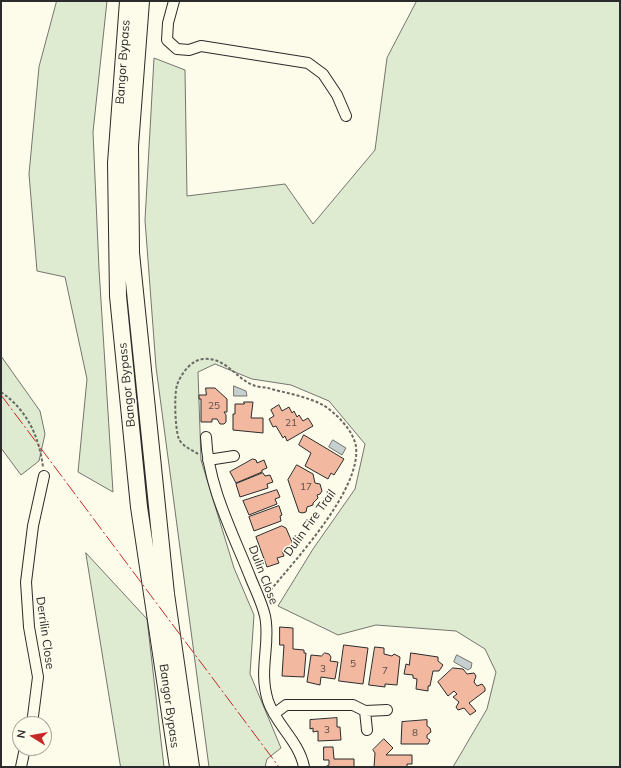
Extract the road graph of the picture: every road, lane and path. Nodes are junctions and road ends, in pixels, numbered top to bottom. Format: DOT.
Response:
graph roads {
  1 [pos="128,1"];
  2 [pos="141,1"];
  3 [pos="174,1"];
  4 [pos="346,116"];
  5 [pos="1,392"];
  6 [pos="206,437"];
  7 [pos="234,456"];
  8 [pos="208,460"];
  9 [pos="44,476"];
  10 [pos="260,602"];
  11 [pos="387,710"];
  12 [pos="365,711"];
  13 [pos="274,714"];
  14 [pos="33,716"];
  15 [pos="367,730"];
  16 [pos="23,756"];
  17 [pos="21,767"];
  18 [pos="178,767"];
  19 [pos="191,767"];
  20 [pos="304,767"];
  1 -- 18 [label="main road, Bangor Bypass"];
  2 -- 19 [label="main road, Bangor Bypass"];
  3 -- 4 [label="street"];
  5 -- 9 [label="path"];
  6 -- 8 [label="street, Dulin Close"];
  7 -- 8 [label="street"];
  8 -- 10 [label="street, Dulin Close"];
  8 -- 10 [label="path, Dulin Fire Trail"];
  9 -- 14 [label="street, Derrilin Close"];
  10 -- 13 [label="street, Dulin Close"];
  11 -- 12 [label="street"];
  12 -- 13 [label="street"];
  12 -- 15 [label="street"];
  13 -- 20 [label="street, Dulin Close"];
  16 -- 17 [label="street"];
}
